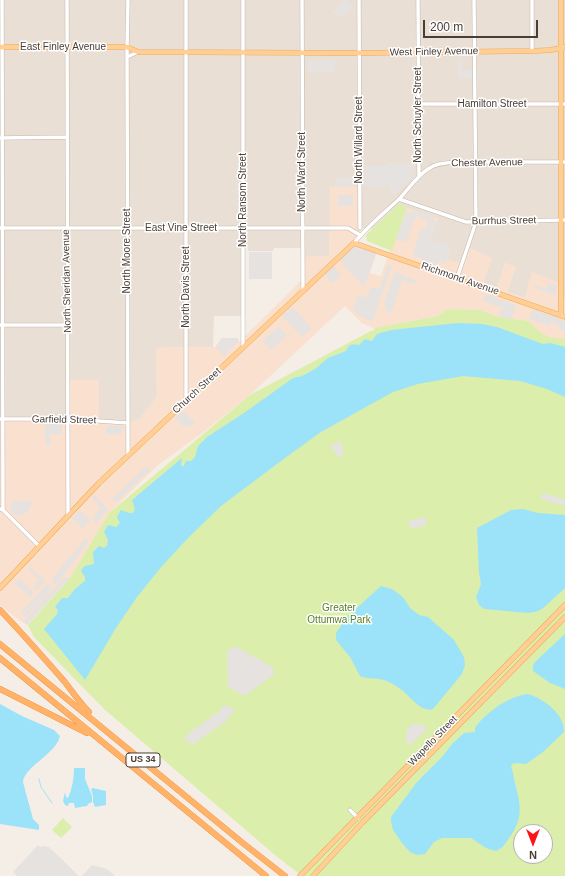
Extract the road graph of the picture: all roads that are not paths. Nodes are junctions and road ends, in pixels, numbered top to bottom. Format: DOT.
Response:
graph roads {
  1 [pos="2,0"];
  2 [pos="67,0"];
  3 [pos="128,0"];
  4 [pos="186,0"];
  5 [pos="244,0"];
  6 [pos="302,0"];
  7 [pos="359,0"];
  8 [pos="418,0"];
  9 [pos="474,0"];
  10 [pos="532,0"];
  11 [pos="561,0"];
  12 [pos="563,40"];
  13 [pos="1,47"];
  14 [pos="66,47"];
  15 [pos="127,47"];
  16 [pos="563,47"];
  17 [pos="474,51"];
  18 [pos="532,51"];
  19 [pos="138,52"];
  20 [pos="185,52"];
  21 [pos="302,52"];
  22 [pos="358,52"];
  23 [pos="418,52"];
  24 [pos="243,53"];
  25 [pos="127,57"];
  26 [pos="418,104"];
  27 [pos="475,104"];
  28 [pos="563,104"];
  29 [pos="67,137"];
  30 [pos="1,138"];
  31 [pos="474,162"];
  32 [pos="563,162"];
  33 [pos="419,177"];
  34 [pos="399,199"];
  35 [pos="563,220"];
  36 [pos="476,222"];
  37 [pos="1,228"];
  38 [pos="67,228"];
  39 [pos="127,228"];
  40 [pos="186,228"];
  41 [pos="243,228"];
  42 [pos="302,228"];
  43 [pos="360,228"];
  44 [pos="360,235"];
  45 [pos="354,243"];
  46 [pos="563,256"];
  47 [pos="457,278"];
  48 [pos="303,291"];
  49 [pos="563,316"];
  50 [pos="1,324"];
  51 [pos="68,324"];
  52 [pos="243,346"];
  53 [pos="186,402"];
  54 [pos="2,419"];
  55 [pos="69,419"];
  56 [pos="128,422"];
  57 [pos="128,455"];
  58 [pos="2,510"];
  59 [pos="68,514"];
  60 [pos="39,546"];
  61 [pos="0,588"];
  62 [pos="565,605"];
  63 [pos="0,610"];
  64 [pos="565,617"];
  65 [pos="0,644"];
  66 [pos="0,658"];
  67 [pos="0,690"];
  68 [pos="112,734"];
  69 [pos="102,742"];
  70 [pos="350,810"];
  71 [pos="358,818"];
  72 [pos="266,876"];
  73 [pos="285,876"];
  74 [pos="300,876"];
  75 [pos="313,876"];
  1 -- 13 [label="street"];
  2 -- 14 [label="street, North Sheridan Avenue"];
  3 -- 15 [label="street, North Moore Street"];
  4 -- 20 [label="street, North Davis Street"];
  5 -- 24 [label="street, North Ransom Street"];
  6 -- 21 [label="street, North Ward Street"];
  7 -- 22 [label="street, North Willard Street"];
  8 -- 23 [label="street, North Schuyler Street"];
  9 -- 17 [label="street"];
  10 -- 18 [label="street"];
  11 -- 12 [label="main road"];
  12 -- 16 [label="main road"];
  13 -- 14 [label="main road, East Finley Avenue"];
  13 -- 30 [label="street"];
  14 -- 15 [label="main road, East Finley Avenue"];
  14 -- 29 [label="street, North Sheridan Avenue"];
  15 -- 19 [label="main road"];
  15 -- 25 [label="street, North Moore Street"];
  16 -- 18 [label="main road, West Finley Avenue"];
  16 -- 28 [label="main road"];
  17 -- 18 [label="main road, West Finley Avenue"];
  17 -- 23 [label="main road, West Finley Avenue"];
  17 -- 27 [label="street"];
  19 -- 20 [label="main road"];
  19 -- 25 [label="street"];
  20 -- 24 [label="main road"];
  20 -- 40 [label="street, North Davis Street"];
  21 -- 22 [label="main road, West Finley Avenue"];
  21 -- 24 [label="main road"];
  21 -- 42 [label="street, North Ward Street"];
  22 -- 23 [label="main road, West Finley Avenue"];
  22 -- 43 [label="street, North Willard Street"];
  23 -- 26 [label="street, North Schuyler Street"];
  24 -- 41 [label="street, North Ransom Street"];
  25 -- 39 [label="street, North Moore Street"];
  26 -- 27 [label="street, Hamilton Street"];
  26 -- 33 [label="street, North Schuyler Street"];
  27 -- 28 [label="street, Hamilton Street"];
  27 -- 31 [label="street"];
  28 -- 32 [label="main road"];
  29 -- 30 [label="street"];
  29 -- 38 [label="street, North Sheridan Avenue"];
  30 -- 37 [label="street"];
  31 -- 32 [label="street, Chester Avenue"];
  31 -- 33 [label="street, Chester Avenue"];
  31 -- 36 [label="street"];
  32 -- 35 [label="main road"];
  33 -- 34 [label="street, Chester Avenue"];
  34 -- 36 [label="street, Burrhus Street"];
  34 -- 44 [label="street, Church Street"];
  35 -- 36 [label="street, Burrhus Street"];
  35 -- 46 [label="main road"];
  36 -- 47 [label="street"];
  37 -- 38 [label="street, East Vine Street"];
  37 -- 50 [label="street"];
  38 -- 39 [label="street, East Vine Street"];
  38 -- 51 [label="street, North Sheridan Avenue"];
  39 -- 40 [label="street, East Vine Street"];
  39 -- 56 [label="street, North Moore Street"];
  40 -- 41 [label="street, East Vine Street"];
  40 -- 53 [label="street, North Davis Street"];
  41 -- 42 [label="street, East Vine Street"];
  41 -- 52 [label="street, North Ransom Street"];
  42 -- 44 [label="street, East Vine Street"];
  42 -- 48 [label="street, North Ward Street"];
  44 -- 45 [label="street, Church Street"];
  45 -- 47 [label="main road, Richmond Avenue"];
  45 -- 48 [label="main road, Church Street"];
  46 -- 49 [label="main road"];
  47 -- 49 [label="main road, Richmond Avenue"];
  48 -- 52 [label="main road, Church Street"];
  50 -- 51 [label="street"];
  50 -- 54 [label="street"];
  51 -- 55 [label="street, North Sheridan Avenue"];
  52 -- 53 [label="main road, Church Street"];
  53 -- 57 [label="main road, Church Street"];
  54 -- 55 [label="street, Garfield Street"];
  54 -- 58 [label="street"];
  55 -- 56 [label="street, Garfield Street"];
  55 -- 59 [label="street, North Sheridan Avenue"];
  56 -- 57 [label="street, North Moore Street"];
  57 -- 59 [label="main road, Church Street"];
  58 -- 60 [label="street"];
  59 -- 60 [label="main road, Church Street"];
  60 -- 61 [label="main road, Church Street"];
  62 -- 71 [label="main road, Wapello Street"];
  63 -- 68 [label="highway"];
  64 -- 75 [label="main road, Wapello Street"];
  65 -- 68 [label="highway, US 34"];
  66 -- 69 [label="highway, US 34"];
  67 -- 69 [label="highway"];
  68 -- 73 [label="highway, US 34"];
  69 -- 72 [label="highway, US 34"];
  70 -- 71 [label="street"];
  71 -- 74 [label="main road, Wapello Street"];
}
